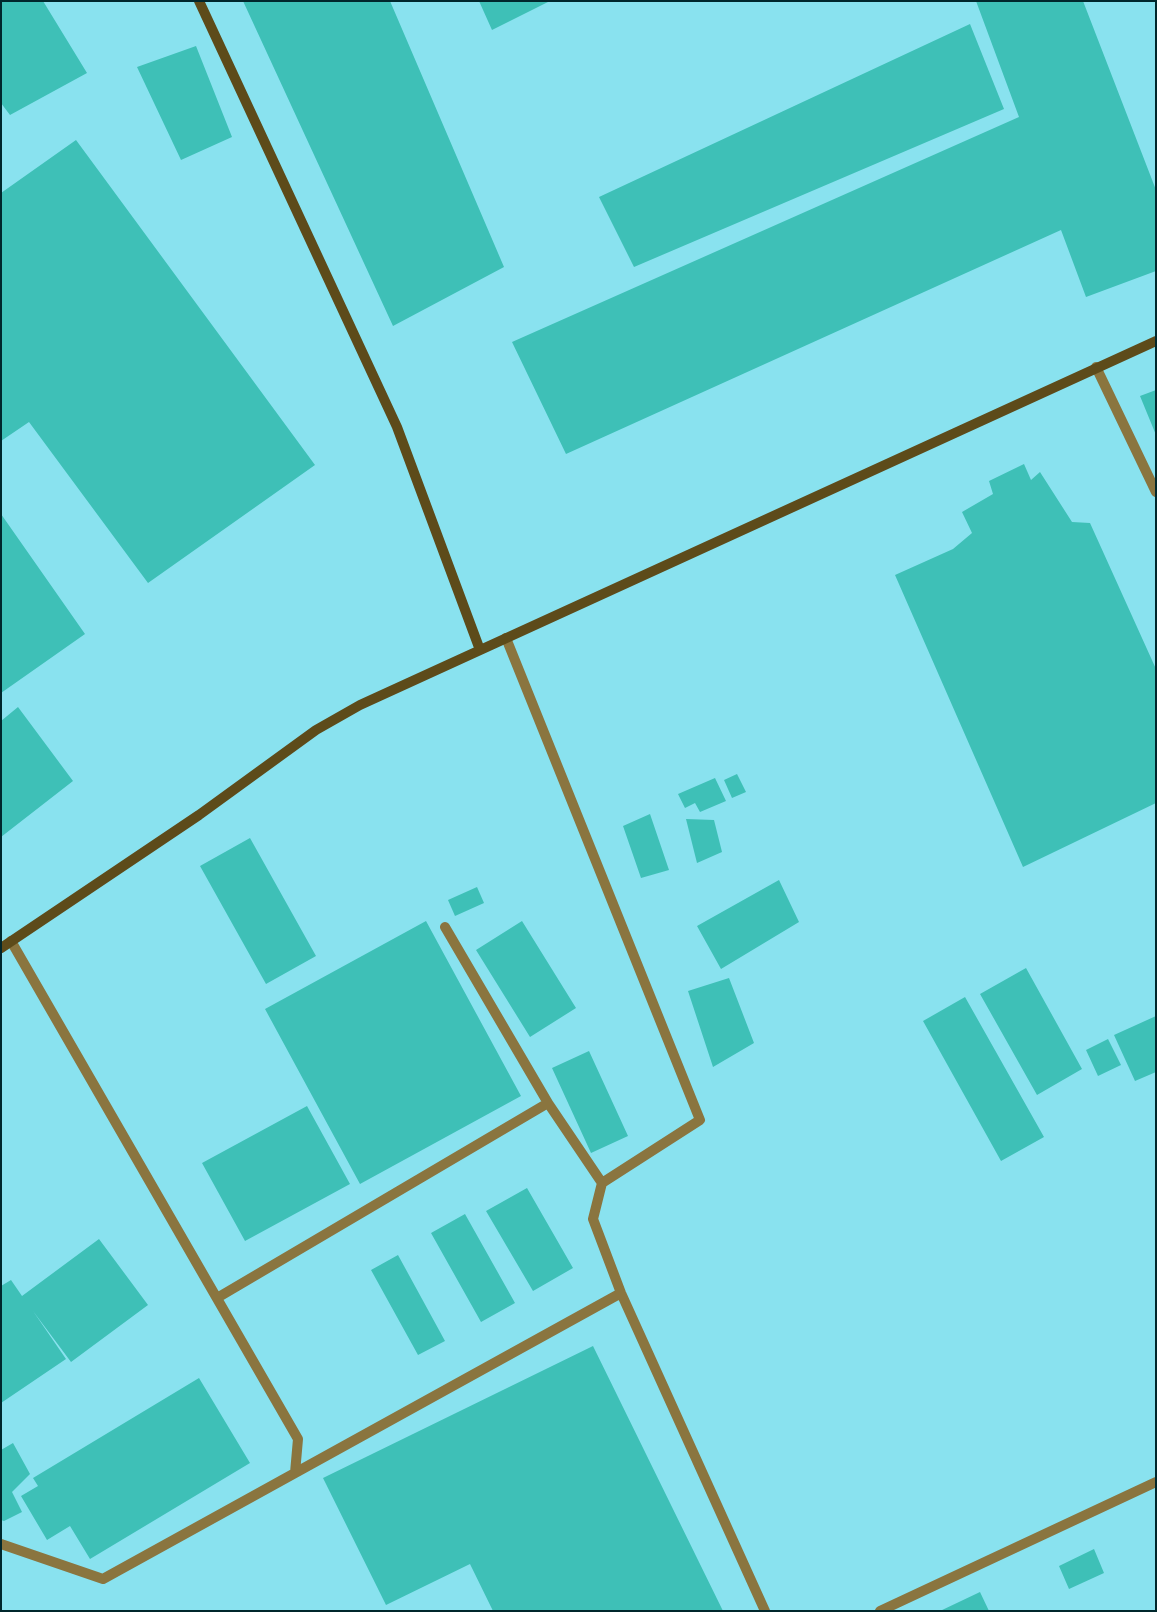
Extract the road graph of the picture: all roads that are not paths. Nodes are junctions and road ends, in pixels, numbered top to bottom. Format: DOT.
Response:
graph roads {
  1 [pos="199,1"];
  2 [pos="1156,342"];
  3 [pos="1096,367"];
  4 [pos="1156,492"];
  5 [pos="506,638"];
  6 [pos="480,650"];
  7 [pos="445,927"];
  8 [pos="11,941"];
  9 [pos="1,948"];
  10 [pos="548,1103"];
  11 [pos="602,1184"];
  12 [pos="621,1293"];
  13 [pos="217,1298"];
  14 [pos="295,1473"];
  15 [pos="1156,1482"];
  16 [pos="1,1544"];
  17 [pos="764,1611"];
  18 [pos="880,1611"];
  1 -- 6 [label="street"];
  2 -- 3 [label="street"];
  3 -- 4 [label="street"];
  3 -- 5 [label="street"];
  5 -- 6 [label="street"];
  5 -- 11 [label="street"];
  6 -- 8 [label="street"];
  7 -- 10 [label="street"];
  8 -- 9 [label="street"];
  8 -- 13 [label="street"];
  10 -- 11 [label="street"];
  10 -- 13 [label="street"];
  11 -- 12 [label="street"];
  12 -- 14 [label="street"];
  12 -- 17 [label="street"];
  13 -- 14 [label="street"];
  14 -- 16 [label="street"];
  15 -- 18 [label="street"];
}
